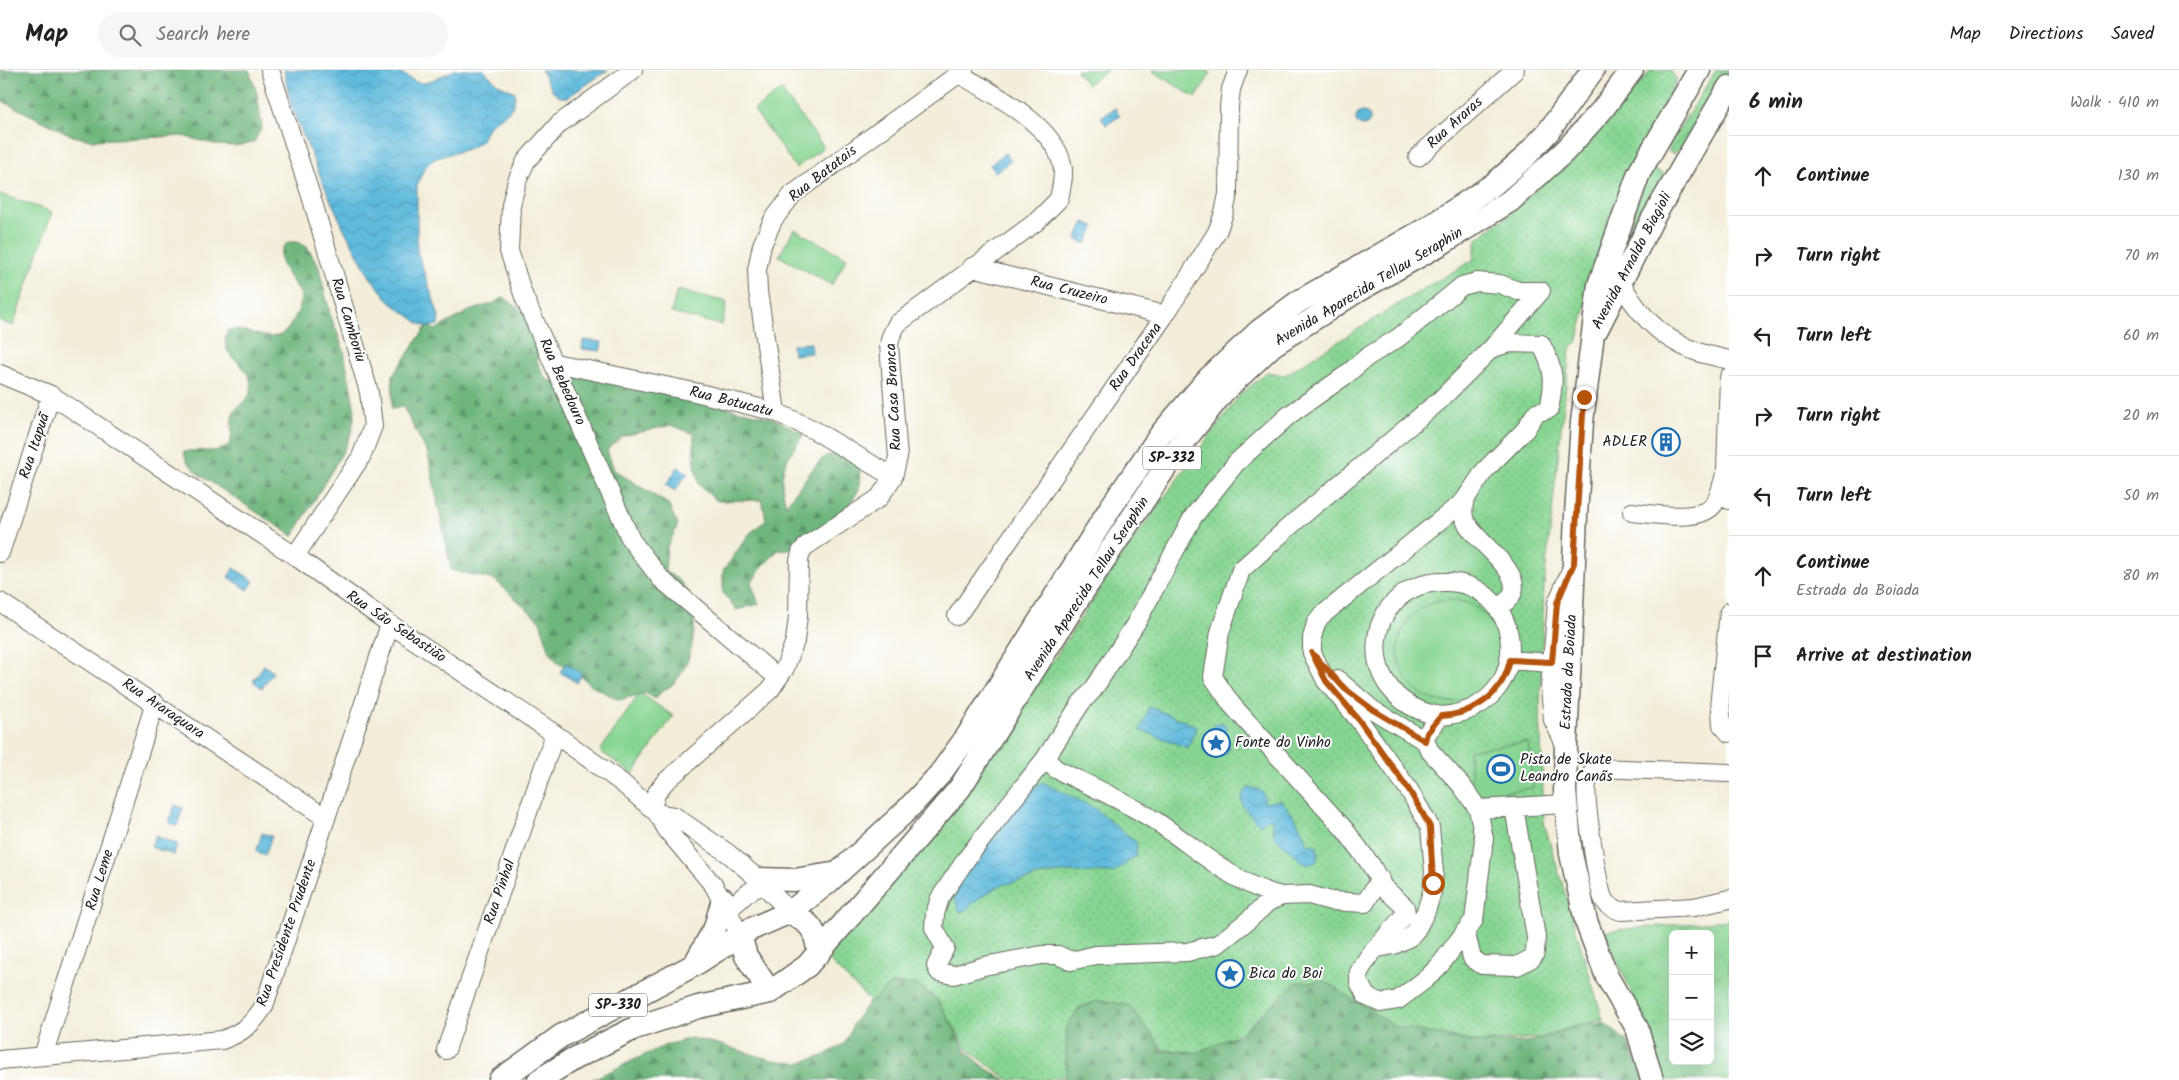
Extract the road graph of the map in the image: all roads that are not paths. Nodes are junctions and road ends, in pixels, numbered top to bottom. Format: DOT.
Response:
graph roads {
  1 [pos="270,70"];
  2 [pos="633,70"];
  3 [pos="1238,70"];
  4 [pos="1515,70"];
  5 [pos="1593,70"];
  6 [pos="1632,70"];
  7 [pos="1699,70"];
  8 [pos="962,72"];
  9 [pos="1683,80"];
  10 [pos="1729,86"];
  11 [pos="1418,157"];
  12 [pos="1647,158"];
  13 [pos="1678,176"];
  14 [pos="1608,256"];
  15 [pos="972,267"];
  16 [pos="1622,284"];
  17 [pos="1165,315"];
  18 [pos="1592,339"];
  19 [pos="1492,348"];
  20 [pos="1729,360"];
  21 [pos="554,364"];
  22 [pos="0,374"];
  23 [pos="1729,377"];
  24 [pos="52,395"];
  25 [pos="776,412"];
  26 [pos="1726,470"];
  27 [pos="893,477"];
  28 [pos="1729,500"];
  29 [pos="1464,501"];
  30 [pos="1632,512"];
  31 [pos="0,554"];
  32 [pos="295,556"];
  33 [pos="1574,563"];
  34 [pos="0,602"];
  35 [pos="1498,609"];
  36 [pos="1729,612"];
  37 [pos="957,616"];
  38 [pos="390,624"];
  39 [pos="1312,653"];
  40 [pos="1510,660"];
  41 [pos="1552,662"];
  42 [pos="778,678"];
  43 [pos="155,703"];
  44 [pos="1441,716"];
  45 [pos="1729,733"];
  46 [pos="555,734"];
  47 [pos="1425,741"];
  48 [pos="1566,746"];
  49 [pos="1045,759"];
  50 [pos="1729,773"];
  51 [pos="1566,804"];
  52 [pos="1514,807"];
  53 [pos="1478,809"];
  54 [pos="655,810"];
  55 [pos="326,818"];
  56 [pos="838,873"];
  57 [pos="1380,878"];
  58 [pos="760,882"];
  59 [pos="1282,896"];
  60 [pos="1729,898"];
  61 [pos="726,905"];
  62 [pos="790,912"];
  63 [pos="1465,931"];
  64 [pos="740,935"];
  65 [pos="1378,948"];
  66 [pos="819,953"];
  67 [pos="694,965"];
  68 [pos="770,992"];
  69 [pos="446,1050"];
  70 [pos="43,1056"];
  71 [pos="0,1060"];
  72 [pos="500,1080"];
  73 [pos="539,1080"];
  74 [pos="1652,1080"];
  1 -- 32 [label="street, Rua Camboriu"];
  2 -- 21 [label="street, Rua Bebedouro"];
  3 -- 17 [label="street, Rua Dracena"];
  4 -- 11 [label="street, Rua Araras"];
  5 -- 56 [label="main road, Avenida Aparecida Tellau Seraphin / SP-332"];
  6 -- 66 [label="main road, Avenida Aparecida Tellau Seraphin / SP-332"];
  7 -- 9 [label="main road, Avenida Arnaldo Biagioli"];
  8 -- 15 [label="street, Rua Casa Branca"];
  8 -- 25 [label="street, Rua Batatais"];
  9 -- 12 [label="main road, Avenida Arnaldo Biagioli"];
  10 -- 13 [label="main road, Avenida Arnaldo Biagioli"];
  12 -- 13 [label="main road"];
  12 -- 14 [label="main road, Avenida Arnaldo Biagioli"];
  13 -- 16 [label="main road, Avenida Arnaldo Biagioli"];
  14 -- 16 [label="street"];
  14 -- 18 [label="main road, Avenida Arnaldo Biagioli"];
  15 -- 17 [label="street, Rua Cruzeiro"];
  15 -- 27 [label="street, Rua Casa Branca"];
  16 -- 18 [label="main road, Avenida Arnaldo Biagioli"];
  16 -- 20 [label="street"];
  17 -- 37 [label="street, Rua Dracena"];
  18 -- 33 [label="main road, Estrada da Boiada"];
  19 -- 29 [label="street"];
  19 -- 49 [label="street"];
  19 -- 57 [label="street"];
  21 -- 25 [label="street, Rua Botucatu"];
  21 -- 42 [label="street, Rua Bebedouro"];
  22 -- 24 [label="street, Rua São Sebastião"];
  23 -- 26 [label="street"];
  24 -- 31 [label="street, Rua Itapuã"];
  24 -- 32 [label="street, Rua São Sebastião"];
  25 -- 27 [label="street, Rua Botucatu"];
  26 -- 28 [label="street"];
  26 -- 30 [label="street"];
  27 -- 42 [label="street, Rua Casa Branca"];
  29 -- 35 [label="street"];
  29 -- 39 [label="street"];
  32 -- 38 [label="street, Rua São Sebastião"];
  33 -- 41 [label="street"];
  33 -- 48 [label="main road, Estrada da Boiada"];
  34 -- 43 [label="street, Rua Araraquara"];
  35 -- 40 [label="street"];
  35 -- 44 [label="street"];
  36 -- 45 [label="street"];
  38 -- 46 [label="street, Rua São Sebastião"];
  38 -- 55 [label="street, Rua Presidente Prudente"];
  39 -- 47 [label="street"];
  39 -- 65 [label="street"];
  40 -- 41 [label="street"];
  40 -- 44 [label="street"];
  41 -- 48 [label="street"];
  42 -- 54 [label="street, Rua Casa Branca"];
  43 -- 55 [label="street, Rua Araraquara"];
  43 -- 70 [label="street, Rua Leme"];
  44 -- 47 [label="street"];
  46 -- 54 [label="street, Rua São Sebastião"];
  46 -- 69 [label="street, Rua Pinhal"];
  47 -- 53 [label="street"];
  48 -- 51 [label="main road, Estrada da Boiada"];
  49 -- 59 [label="street"];
  49 -- 59 [label="street"];
  50 -- 60 [label="street"];
  51 -- 52 [label="street"];
  51 -- 74 [label="main road, Estrada da Boiada"];
  52 -- 53 [label="street"];
  52 -- 63 [label="street"];
  53 -- 63 [label="street"];
  54 -- 58 [label="street"];
  54 -- 61 [label="street, Rua São Sebastião"];
  55 -- 70 [label="street, Rua Presidente Prudente"];
  56 -- 58 [label="main road"];
  56 -- 62 [label="main road, Avenida Aparecida Tellau Seraphin / SP-332"];
  57 -- 59 [label="street"];
  57 -- 65 [label="street"];
  58 -- 61 [label="street"];
  58 -- 62 [label="street"];
  61 -- 64 [label="street, Rua São Sebastião"];
  61 -- 67 [label="main road"];
  62 -- 64 [label="main road, Avenida Aparecida Tellau Seraphin"];
  62 -- 66 [label="main road"];
  63 -- 65 [label="street"];
  64 -- 67 [label="main road, Avenida Aparecida Tellau Seraphin / SP-330"];
  64 -- 68 [label="main road"];
  66 -- 68 [label="main road, Avenida Aparecida Tellau Seraphin"];
  67 -- 72 [label="main road, Avenida Aparecida Tellau Seraphin / SP-330"];
  68 -- 73 [label="main road, Avenida Aparecida Tellau Seraphin / SP-330"];
  70 -- 71 [label="street, Rua Presidente Prudente"];
}
